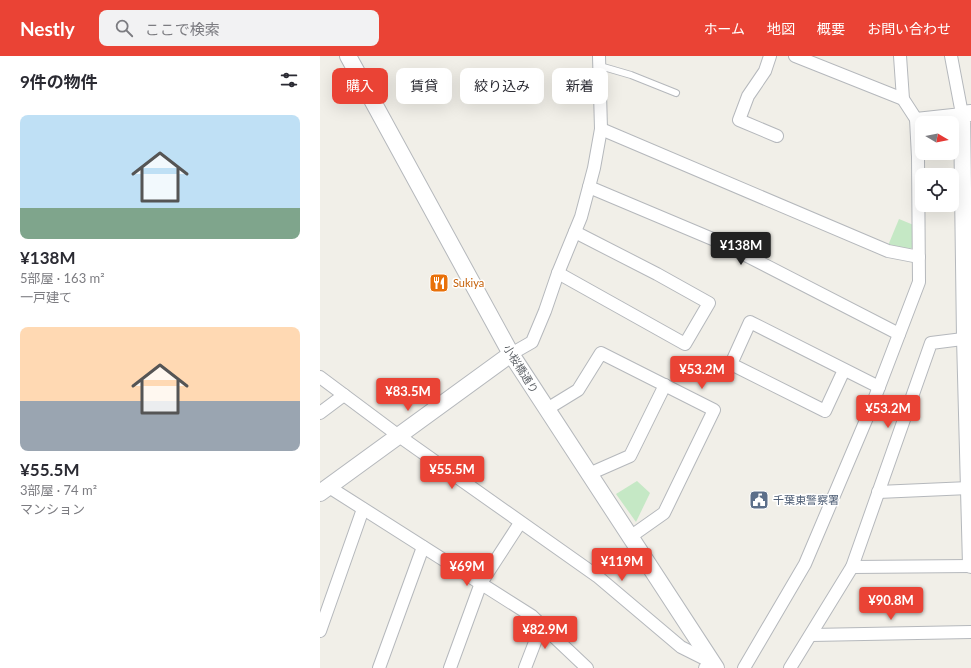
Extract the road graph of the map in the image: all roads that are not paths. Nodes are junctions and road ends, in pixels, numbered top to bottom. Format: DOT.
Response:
graph roads {
  1 [pos="348,56"];
  2 [pos="770,56"];
  3 [pos="795,56"];
  4 [pos="900,56"];
  5 [pos="951,56"];
  6 [pos="600,61"];
  7 [pos="676,93"];
  8 [pos="903,99"];
  9 [pos="966,113"];
  10 [pos="941,116"];
  11 [pos="915,117"];
  12 [pos="601,129"];
  13 [pos="777,136"];
  14 [pos="918,160"];
  15 [pos="589,187"];
  16 [pos="575,232"];
  17 [pos="919,257"];
  18 [pos="558,273"];
  19 [pos="899,334"];
  20 [pos="968,338"];
  21 [pos="511,354"];
  22 [pos="844,370"];
  23 [pos="320,377"];
  24 [pos="666,384"];
  25 [pos="878,387"];
  26 [pos="344,395"];
  27 [pos="547,410"];
  28 [pos="320,413"];
  29 [pos="399,436"];
  30 [pos="590,474"];
  31 [pos="969,488"];
  32 [pos="324,490"];
  33 [pos="878,492"];
  34 [pos="363,509"];
  35 [pos="520,524"];
  36 [pos="630,537"];
  37 [pos="423,547"];
  38 [pos="971,566"];
  39 [pos="852,567"];
  40 [pos="481,583"];
  41 [pos="542,624"];
  42 [pos="320,631"];
  43 [pos="971,632"];
  44 [pos="811,635"];
  45 [pos="711,666"];
  46 [pos="380,668"];
  47 [pos="450,668"];
  48 [pos="526,668"];
  49 [pos="587,668"];
  50 [pos="744,668"];
  51 [pos="790,668"];
  1 -- 21 [label="street, 小桜橋通り"];
  2 -- 13 [label="street"];
  3 -- 8 [label="street"];
  4 -- 8 [label="street"];
  5 -- 9 [label="street"];
  6 -- 7 [label="lane"];
  6 -- 12 [label="street"];
  8 -- 11 [label="street"];
  9 -- 10 [label="street"];
  9 -- 20 [label="street"];
  12 -- 15 [label="street"];
  12 -- 17 [label="street"];
  14 -- 17 [label="street"];
  15 -- 16 [label="street"];
  15 -- 19 [label="street"];
  16 -- 18 [label="street"];
  16 -- 18 [label="street"];
  17 -- 19 [label="street"];
  18 -- 21 [label="street"];
  19 -- 25 [label="street"];
  20 -- 31 [label="street"];
  20 -- 33 [label="street"];
  21 -- 27 [label="street, 小桜橋通り"];
  21 -- 29 [label="street"];
  22 -- 22 [label="street"];
  22 -- 25 [label="street"];
  23 -- 26 [label="street"];
  24 -- 27 [label="street"];
  24 -- 30 [label="street"];
  24 -- 36 [label="street"];
  25 -- 50 [label="street"];
  26 -- 28 [label="street"];
  26 -- 29 [label="street"];
  27 -- 30 [label="street, 小桜橋通り"];
  29 -- 32 [label="street"];
  29 -- 35 [label="street"];
  30 -- 36 [label="street, 小桜橋通り"];
  31 -- 33 [label="street"];
  31 -- 38 [label="street"];
  32 -- 34 [label="street"];
  33 -- 39 [label="street"];
  34 -- 37 [label="street"];
  34 -- 42 [label="street"];
  35 -- 40 [label="street"];
  35 -- 45 [label="street"];
  36 -- 45 [label="street, 小桜橋通り"];
  37 -- 40 [label="street"];
  37 -- 46 [label="street"];
  38 -- 39 [label="street"];
  39 -- 44 [label="street"];
  40 -- 41 [label="street"];
  40 -- 47 [label="street"];
  41 -- 48 [label="street"];
  41 -- 49 [label="street"];
  43 -- 44 [label="street"];
  44 -- 51 [label="street"];
}
